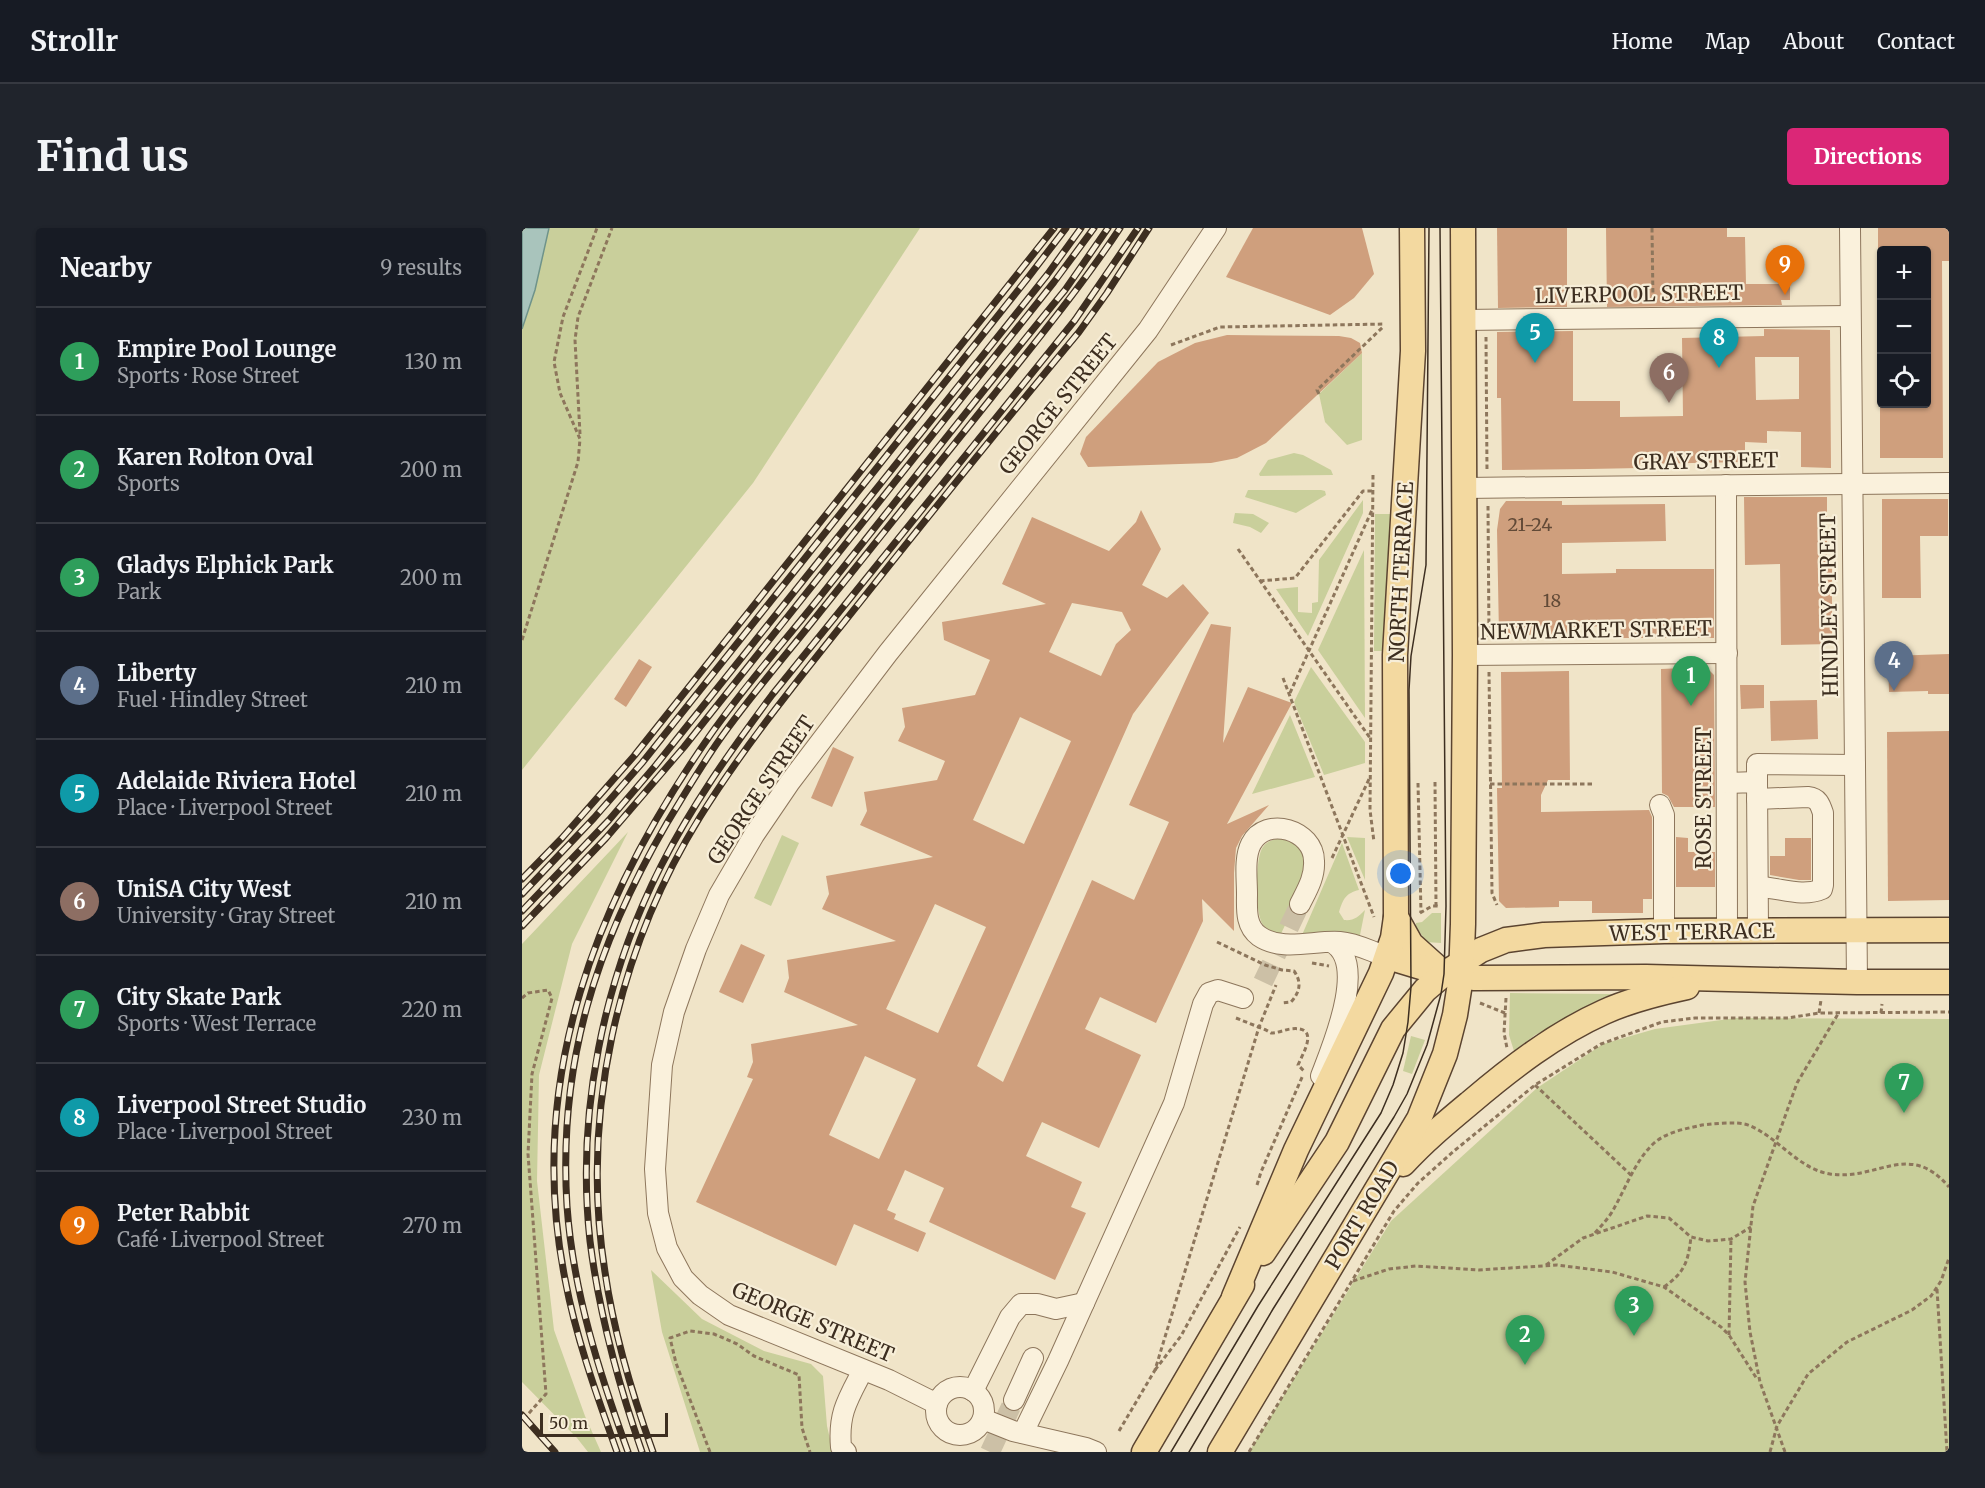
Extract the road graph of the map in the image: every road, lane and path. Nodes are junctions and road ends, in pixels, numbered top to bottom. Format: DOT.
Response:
graph roads {
  1 [pos="597,228"];
  2 [pos="612,228"];
  3 [pos="1216,228"];
  4 [pos="1412,228"];
  5 [pos="1463,228"];
  6 [pos="1652,228"];
  7 [pos="1850,228"];
  8 [pos="1850,316"];
  9 [pos="1653,318"];
  10 [pos="1463,320"];
  11 [pos="1486,330"];
  12 [pos="1171,345"];
  13 [pos="1319,393"];
  14 [pos="580,439"];
  15 [pos="1373,475"];
  16 [pos="1487,476"];
  17 [pos="1949,483"];
  18 [pos="1852,484"];
  19 [pos="1726,485"];
  20 [pos="1464,488"];
  21 [pos="1373,491"];
  22 [pos="1488,498"];
  23 [pos="1373,508"];
  24 [pos="1238,549"];
  25 [pos="1260,581"];
  26 [pos="522,640"];
  27 [pos="1489,643"];
  28 [pos="1309,650"];
  29 [pos="1727,652"];
  30 [pos="1465,655"];
  31 [pos="1489,668"];
  32 [pos="1283,678"];
  33 [pos="1289,694"];
  34 [pos="1371,740"];
  35 [pos="1855,765"];
  36 [pos="1371,775"];
  37 [pos="1435,782"];
  38 [pos="1418,783"];
  39 [pos="1727,783"];
  40 [pos="1490,784"];
  41 [pos="1595,784"];
  42 [pos="1757,797"];
  43 [pos="1660,805"];
  44 [pos="1343,835"];
  45 [pos="1374,846"];
  46 [pos="1329,866"];
  47 [pos="1758,887"];
  48 [pos="1300,904"];
  49 [pos="1374,905"];
  50 [pos="1497,905"];
  51 [pos="1446,906"];
  52 [pos="1421,913"];
  53 [pos="1395,917"];
  54 [pos="1373,925"];
  55 [pos="1727,930"];
  56 [pos="1758,930"];
  57 [pos="1856,930"];
  58 [pos="1949,930"];
  59 [pos="1664,931"];
  60 [pos="1506,940"];
  61 [pos="1217,942"];
  62 [pos="1331,942"];
  63 [pos="1388,957"];
  64 [pos="1305,961"];
  65 [pos="1333,967"];
  66 [pos="1456,971"];
  67 [pos="1755,980"];
  68 [pos="1857,982"];
  69 [pos="1949,982"];
  70 [pos="1276,985"];
  71 [pos="1506,994"];
  72 [pos="522,998"];
  73 [pos="1243,998"];
  74 [pos="1282,1004"];
  75 [pos="1480,1004"];
  76 [pos="1882,1004"];
  77 [pos="1949,1012"];
  78 [pos="1505,1013"];
  79 [pos="1839,1013"];
  80 [pos="1881,1013"];
  81 [pos="1236,1018"];
  82 [pos="1259,1027"];
  83 [pos="1509,1052"];
  84 [pos="1535,1085"];
  85 [pos="1775,1143"];
  86 [pos="1296,1150"];
  87 [pos="1632,1176"];
  88 [pos="1949,1187"];
  89 [pos="1255,1193"];
  90 [pos="1366,1210"];
  91 [pos="1242,1224"];
  92 [pos="1750,1227"];
  93 [pos="1595,1233"];
  94 [pos="1690,1237"];
  95 [pos="1731,1239"];
  96 [pos="1949,1258"];
  97 [pos="1546,1265"];
  98 [pos="1351,1281"];
  99 [pos="1664,1287"];
  100 [pos="1937,1287"];
  101 [pos="1234,1297"];
  102 [pos="1084,1304"];
  103 [pos="1729,1335"];
  104 [pos="1033,1359"];
  105 [pos="863,1370"];
  106 [pos="1155,1370"];
  107 [pos="1760,1382"];
  108 [pos="973,1390"];
  109 [pos="1014,1400"];
  110 [pos="937,1404"];
  111 [pos="983,1419"];
  112 [pos="522,1421"];
  113 [pos="1777,1426"];
  114 [pos="1119,1431"];
  115 [pos="1023,1434"];
  116 [pos="710,1452"];
  117 [pos="810,1452"];
  118 [pos="846,1452"];
  119 [pos="1096,1452"];
  120 [pos="1144,1452"];
  121 [pos="1220,1452"];
  122 [pos="1249,1452"];
  123 [pos="1770,1452"];
  124 [pos="1785,1452"];
  125 [pos="1947,1452"];
  1 -- 14 [label="path"];
  2 -- 14 [label="path"];
  3 -- 105 [label="street, GEORGE STREET"];
  4 -- 53 [label="main road, NORTH TERRACE"];
  5 -- 10 [label="main road"];
  6 -- 9 [label="path"];
  7 -- 8 [label="street, HINDLEY STREET"];
  8 -- 9 [label="street, LIVERPOOL STREET"];
  8 -- 18 [label="street, HINDLEY STREET"];
  9 -- 10 [label="street, LIVERPOOL STREET"];
  10 -- 20 [label="main road"];
  11 -- 16 [label="path"];
  12 -- 13 [label="path"];
  14 -- 26 [label="path"];
  15 -- 21 [label="path"];
  17 -- 18 [label="street, GRAY STREET"];
  18 -- 19 [label="street, GRAY STREET"];
  18 -- 35 [label="street, HINDLEY STREET"];
  19 -- 20 [label="street, GRAY STREET"];
  19 -- 29 [label="street, ROSE STREET"];
  20 -- 30 [label="main road"];
  21 -- 23 [label="path"];
  21 -- 25 [label="path"];
  22 -- 27 [label="path"];
  23 -- 28 [label="path"];
  23 -- 34 [label="path"];
  24 -- 25 [label="path"];
  25 -- 28 [label="path"];
  28 -- 33 [label="path"];
  28 -- 34 [label="path"];
  29 -- 30 [label="street, NEWMARKET STREET"];
  29 -- 39 [label="street, ROSE STREET"];
  30 -- 51 [label="main road"];
  31 -- 40 [label="path"];
  32 -- 33 [label="path"];
  33 -- 44 [label="path"];
  34 -- 36 [label="path"];
  35 -- 42 [label="street"];
  35 -- 57 [label="street, HINDLEY STREET"];
  36 -- 44 [label="path"];
  36 -- 45 [label="path"];
  37 -- 51 [label="path"];
  38 -- 52 [label="path"];
  39 -- 42 [label="street"];
  39 -- 55 [label="street, ROSE STREET"];
  40 -- 41 [label="path"];
  40 -- 50 [label="path"];
  42 -- 47 [label="street"];
  42 -- 47 [label="street"];
  43 -- 59 [label="street"];
  44 -- 46 [label="path"];
  44 -- 53 [label="path"];
  47 -- 56 [label="street"];
  48 -- 62 [label="street"];
  49 -- 53 [label="path"];
  51 -- 52 [label="path"];
  51 -- 60 [label="main road"];
  51 -- 66 [label="main road"];
  52 -- 53 [label="path"];
  53 -- 54 [label="path"];
  53 -- 63 [label="main road, NORTH TERRACE"];
  53 -- 66 [label="main road, NORTH TERRACE"];
  55 -- 56 [label="main road, WEST TERRACE"];
  55 -- 59 [label="main road, WEST TERRACE"];
  56 -- 57 [label="main road, WEST TERRACE"];
  57 -- 58 [label="main road, WEST TERRACE"];
  57 -- 68 [label="street, HINDLEY STREET"];
  59 -- 60 [label="main road, WEST TERRACE"];
  60 -- 66 [label="main road, WEST TERRACE"];
  61 -- 74 [label="path"];
  62 -- 63 [label="street"];
  62 -- 86 [label="street"];
  63 -- 66 [label="main road, WEST TERRACE"];
  63 -- 86 [label="main road"];
  64 -- 65 [label="path"];
  66 -- 67 [label="main road, WEST TERRACE"];
  66 -- 90 [label="main road, PORT ROAD"];
  66 -- 101 [label="main road"];
  67 -- 68 [label="main road, WEST TERRACE"];
  67 -- 90 [label="main road"];
  68 -- 69 [label="main road, WEST TERRACE"];
  70 -- 82 [label="path"];
  71 -- 78 [label="path"];
  72 -- 112 [label="path"];
  73 -- 102 [label="street"];
  75 -- 78 [label="path"];
  76 -- 80 [label="path"];
  77 -- 80 [label="path"];
  78 -- 83 [label="path"];
  79 -- 80 [label="path"];
  79 -- 84 [label="path"];
  79 -- 85 [label="path"];
  81 -- 82 [label="path"];
  82 -- 89 [label="path"];
  82 -- 106 [label="path"];
  84 -- 87 [label="path"];
  84 -- 98 [label="path"];
  85 -- 87 [label="path"];
  85 -- 88 [label="path"];
  85 -- 92 [label="path"];
  86 -- 101 [label="main road"];
  87 -- 93 [label="path"];
  90 -- 121 [label="main road, PORT ROAD"];
  91 -- 106 [label="path"];
  92 -- 95 [label="path"];
  92 -- 107 [label="path"];
  93 -- 94 [label="path"];
  93 -- 97 [label="path"];
  94 -- 95 [label="path"];
  94 -- 99 [label="path"];
  95 -- 103 [label="path"];
  96 -- 100 [label="path"];
  97 -- 98 [label="path"];
  97 -- 99 [label="path"];
  98 -- 122 [label="path"];
  99 -- 103 [label="path"];
  100 -- 113 [label="path"];
  100 -- 125 [label="path"];
  101 -- 120 [label="main road"];
  102 -- 108 [label="street"];
  102 -- 115 [label="street"];
  103 -- 107 [label="path"];
  104 -- 109 [label="street"];
  105 -- 110 [label="street, GEORGE STREET"];
  105 -- 118 [label="street"];
  106 -- 114 [label="path"];
  107 -- 113 [label="path"];
  108 -- 110 [label="street"];
  108 -- 111 [label="street"];
  110 -- 111 [label="street"];
  111 -- 115 [label="street"];
  113 -- 123 [label="path"];
  113 -- 124 [label="path"];
  115 -- 119 [label="street"];
  116 -- 117 [label="path"];
}
